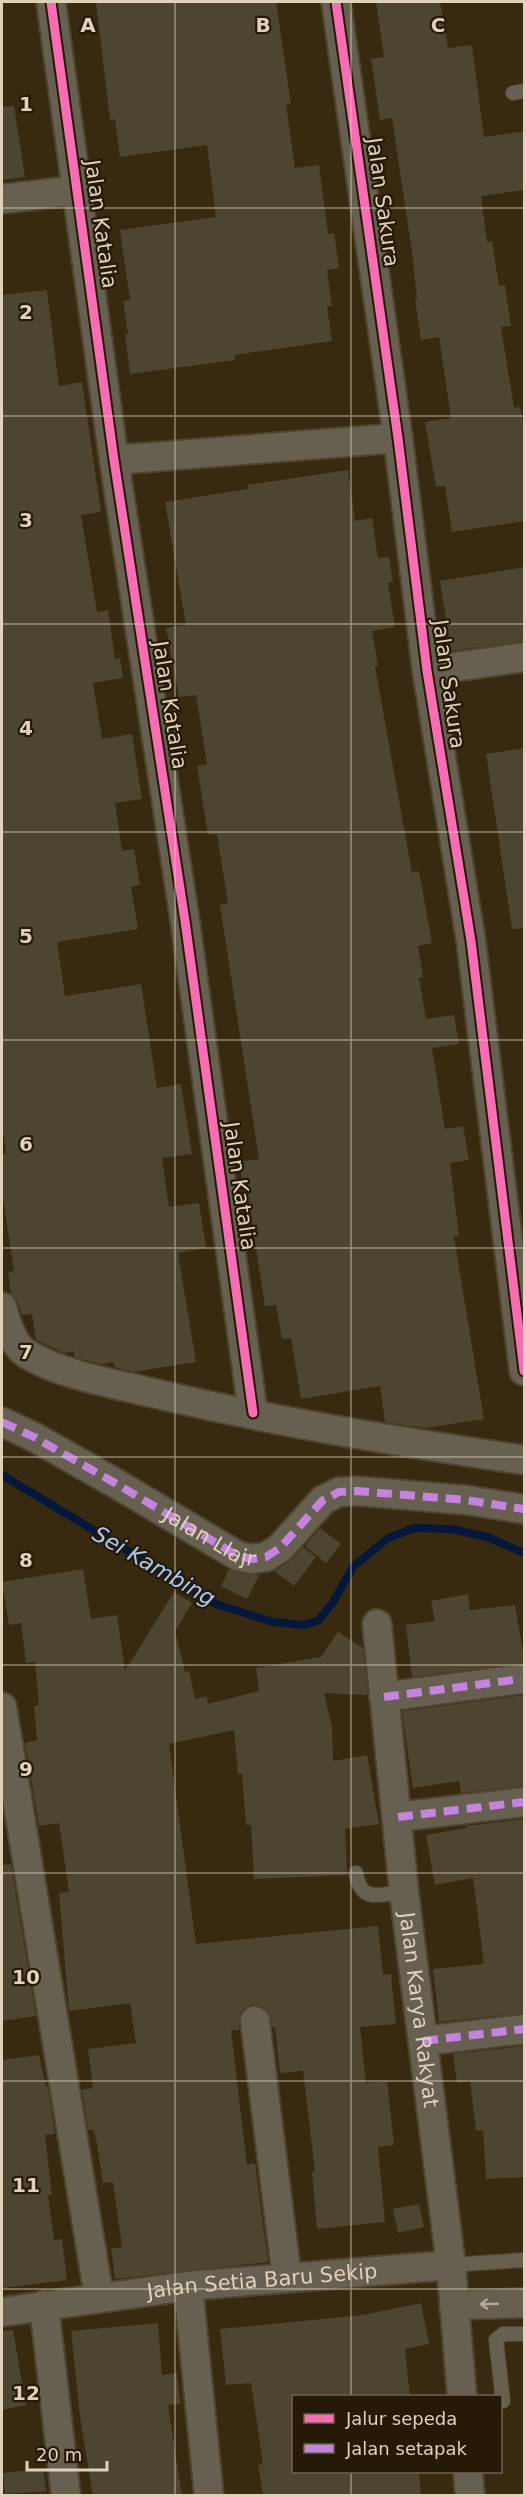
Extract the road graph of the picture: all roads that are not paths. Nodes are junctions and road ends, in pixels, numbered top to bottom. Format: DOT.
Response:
graph roads {
  1 [pos="51,2"];
  2 [pos="336,2"];
  3 [pos="78,190"];
  4 [pos="2,199"];
  5 [pos="398,438"];
  6 [pos="114,460"];
  7 [pos="525,657"];
  8 [pos="427,671"];
  9 [pos="2,1308"];
  10 [pos="525,1371"];
  11 [pos="253,1413"];
  12 [pos="2,1422"];
  13 [pos="525,1460"];
  14 [pos="525,1509"];
  15 [pos="377,1624"];
  16 [pos="521,1679"];
  17 [pos="384,1697"];
  18 [pos="2,1707"];
  19 [pos="525,1802"];
  20 [pos="398,1817"];
  21 [pos="356,1872"];
  22 [pos="404,1892"];
  23 [pos="255,2021"];
  24 [pos="525,2029"];
  25 [pos="423,2041"];
  26 [pos="525,2260"];
  27 [pos="451,2265"];
  28 [pos="287,2278"];
  29 [pos="188,2286"];
  30 [pos="99,2297"];
  31 [pos="525,2303"];
  32 [pos="44,2305"];
  33 [pos="454,2305"];
  34 [pos="2,2312"];
  35 [pos="525,2334"];
  36 [pos="462,2395"];
  37 [pos="503,2401"];
  38 [pos="468,2473"];
  39 [pos="66,2496"];
  40 [pos="209,2496"];
  41 [pos="470,2496"];
  1 -- 3 [label="street, Jalan Katalia"];
  2 -- 5 [label="street, Jalan Sakura"];
  3 -- 4 [label="street"];
  3 -- 6 [label="street, Jalan Katalia"];
  5 -- 6 [label="street"];
  5 -- 8 [label="street, Jalan Sakura"];
  6 -- 11 [label="street, Jalan Katalia"];
  7 -- 8 [label="street"];
  8 -- 10 [label="street, Jalan Sakura"];
  9 -- 11 [label="street"];
  11 -- 13 [label="street"];
  12 -- 14 [label="street, Jalan Llajr"];
  15 -- 17 [label="street, Jalan Karya Rakyat"];
  16 -- 17 [label="street"];
  17 -- 20 [label="street, Jalan Karya Rakyat"];
  18 -- 30 [label="street"];
  19 -- 20 [label="street"];
  20 -- 22 [label="street, Jalan Karya Rakyat"];
  21 -- 22 [label="lane"];
  22 -- 25 [label="street, Jalan Karya Rakyat"];
  23 -- 28 [label="street"];
  24 -- 25 [label="street"];
  25 -- 27 [label="street, Jalan Karya Rakyat"];
  26 -- 27 [label="lane, Jalan Setia Baru Sekip"];
  27 -- 28 [label="street, Jalan Setia Baru Sekip"];
  27 -- 33 [label="street, Jalan Karya Rakyat"];
  28 -- 29 [label="street, Jalan Setia Baru Sekip"];
  29 -- 30 [label="street, Jalan Setia Baru Sekip"];
  29 -- 40 [label="street"];
  30 -- 32 [label="street, Jalan Setia Baru Sekip"];
  31 -- 33 [label="street, one-way"];
  32 -- 34 [label="street, Jalan Setia Baru Sekip"];
  32 -- 39 [label="street"];
  33 -- 36 [label="street, Jalan Karya Rakyat"];
  35 -- 37 [label="lane"];
  38 -- 41 [label="street"];
}
